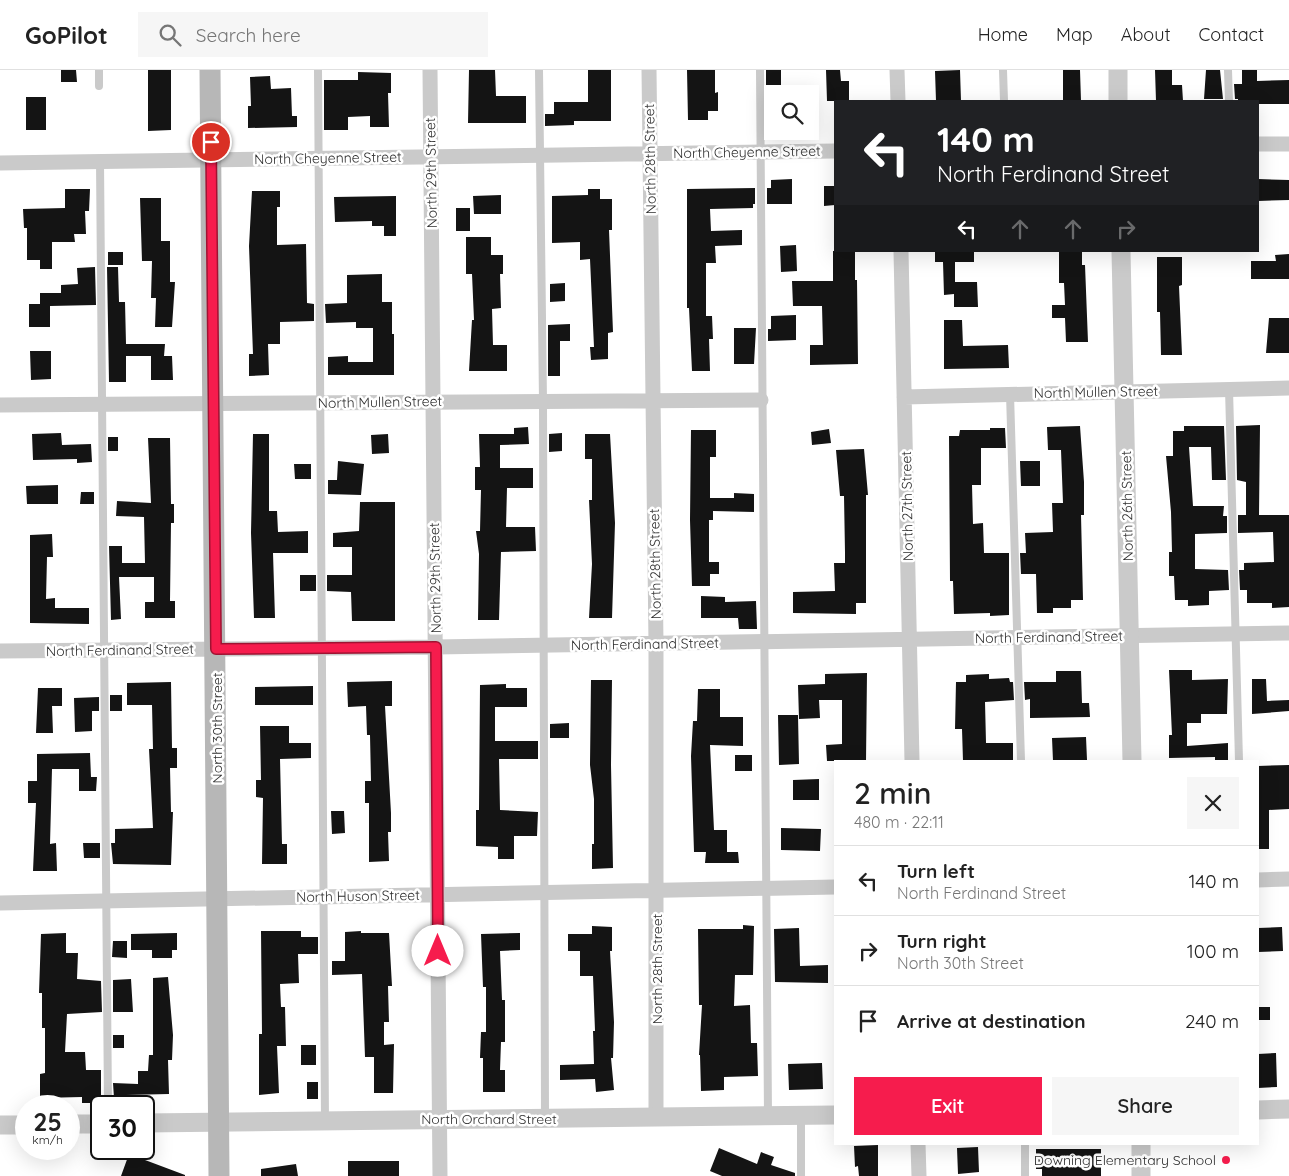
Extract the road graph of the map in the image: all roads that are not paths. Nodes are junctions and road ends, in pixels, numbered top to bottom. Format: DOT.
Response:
graph roads {
  1 [pos="99,70"];
  2 [pos="210,70"];
  3 [pos="318,70"];
  4 [pos="430,70"];
  5 [pos="538,70"];
  6 [pos="649,70"];
  7 [pos="760,70"];
  8 [pos="897,70"];
  9 [pos="1004,70"];
  10 [pos="1118,70"];
  11 [pos="1228,70"];
  12 [pos="99,86"];
  13 [pos="898,100"];
  14 [pos="1004,100"];
  15 [pos="1118,100"];
  16 [pos="1229,100"];
  17 [pos="1259,144"];
  18 [pos="1289,144"];
  19 [pos="834,151"];
  20 [pos="760,152"];
  21 [pos="650,153"];
  22 [pos="540,155"];
  23 [pos="431,157"];
  24 [pos="319,158"];
  25 [pos="211,160"];
  26 [pos="100,162"];
  27 [pos="0,163"];
  28 [pos="901,252"];
  29 [pos="1121,252"];
  30 [pos="1289,388"];
  31 [pos="1229,389"];
  32 [pos="1124,391"];
  33 [pos="1010,394"];
  34 [pos="904,397"];
  35 [pos="433,400"];
  36 [pos="654,400"];
  37 [pos="761,400"];
  38 [pos="212,402"];
  39 [pos="543,402"];
  40 [pos="320,403"];
  41 [pos="102,404"];
  42 [pos="0,405"];
  43 [pos="1289,632"];
  44 [pos="1236,633"];
  45 [pos="1129,635"];
  46 [pos="1017,637"];
  47 [pos="910,639"];
  48 [pos="765,642"];
  49 [pos="656,644"];
  50 [pos="544,646"];
  51 [pos="436,647"];
  52 [pos="322,648"];
  53 [pos="216,649"];
  54 [pos="104,650"];
  55 [pos="0,651"];
  56 [pos="912,760"];
  57 [pos="1021,760"];
  58 [pos="1132,760"];
  59 [pos="1239,760"];
  60 [pos="1289,879"];
  61 [pos="1259,880"];
  62 [pos="834,887"];
  63 [pos="767,888"];
  64 [pos="657,890"];
  65 [pos="546,892"];
  66 [pos="438,895"];
  67 [pos="324,897"];
  68 [pos="218,899"];
  69 [pos="107,901"];
  70 [pos="0,903"];
  71 [pos="108,1095"];
  72 [pos="1289,1109"];
  73 [pos="1259,1110"];
  74 [pos="834,1115"];
  75 [pos="768,1116"];
  76 [pos="801,1116"];
  77 [pos="656,1117"];
  78 [pos="438,1119"];
  79 [pos="545,1119"];
  80 [pos="326,1121"];
  81 [pos="155,1123"];
  82 [pos="218,1123"];
  83 [pos="0,1125"];
  84 [pos="15,1125"];
  85 [pos="918,1145"];
  86 [pos="1025,1145"];
  87 [pos="1141,1145"];
  88 [pos="219,1176"];
  89 [pos="440,1176"];
  90 [pos="801,1176"];
  91 [pos="919,1176"];
  92 [pos="1025,1176"];
  93 [pos="1141,1176"];
  1 -- 12 [label="lane"];
  2 -- 25 [label="main road, North 30th Street"];
  3 -- 24 [label="lane"];
  4 -- 23 [label="street, North 29th Street"];
  5 -- 22 [label="lane"];
  6 -- 21 [label="street, North 28th Street"];
  7 -- 20 [label="lane"];
  8 -- 13 [label="street"];
  9 -- 14 [label="lane"];
  10 -- 15 [label="street"];
  11 -- 16 [label="lane"];
  17 -- 18 [label="street"];
  19 -- 20 [label="street, North Cheyenne Street"];
  20 -- 21 [label="street, North Cheyenne Street"];
  20 -- 37 [label="lane"];
  21 -- 22 [label="street, North Cheyenne Street"];
  21 -- 36 [label="street, North 28th Street"];
  22 -- 23 [label="street, North Cheyenne Street"];
  22 -- 39 [label="lane"];
  23 -- 24 [label="street, North Cheyenne Street"];
  23 -- 35 [label="street, North 29th Street"];
  24 -- 25 [label="street, North Cheyenne Street"];
  24 -- 40 [label="lane"];
  25 -- 26 [label="street, North Cheyenne Street"];
  25 -- 38 [label="main road, North 30th Street"];
  26 -- 27 [label="street, North Cheyenne Street"];
  26 -- 41 [label="lane"];
  28 -- 34 [label="street, North 27th Street"];
  29 -- 32 [label="street, North 26th Street"];
  30 -- 31 [label="street, North Mullen Street"];
  31 -- 32 [label="street, North Mullen Street"];
  31 -- 44 [label="lane"];
  32 -- 33 [label="street, North Mullen Street"];
  32 -- 45 [label="street, North 26th Street"];
  33 -- 34 [label="street, North Mullen Street"];
  33 -- 46 [label="lane"];
  34 -- 47 [label="street, North 27th Street"];
  35 -- 39 [label="street, North Mullen Street"];
  35 -- 40 [label="street, North Mullen Street"];
  35 -- 51 [label="street, North 29th Street"];
  36 -- 37 [label="street, North Mullen Street"];
  36 -- 39 [label="street, North Mullen Street"];
  36 -- 49 [label="street, North 28th Street"];
  37 -- 48 [label="lane"];
  38 -- 40 [label="street, North Mullen Street"];
  38 -- 41 [label="street, North Mullen Street"];
  38 -- 53 [label="main road, North 30th Street"];
  39 -- 50 [label="lane"];
  40 -- 52 [label="lane"];
  41 -- 42 [label="street, North Mullen Street"];
  41 -- 54 [label="lane"];
  43 -- 44 [label="street, North Ferdinand Street"];
  44 -- 45 [label="street, North Ferdinand Street"];
  44 -- 59 [label="lane"];
  45 -- 46 [label="street, North Ferdinand Street"];
  45 -- 58 [label="street, North 26th Street"];
  46 -- 47 [label="street, North Ferdinand Street"];
  46 -- 57 [label="lane"];
  47 -- 48 [label="street, North Ferdinand Street"];
  47 -- 56 [label="street, North 27th Street"];
  48 -- 49 [label="street, North Ferdinand Street"];
  48 -- 63 [label="lane"];
  49 -- 50 [label="street, North Ferdinand Street"];
  49 -- 64 [label="street, North 28th Street"];
  50 -- 51 [label="street, North Ferdinand Street"];
  50 -- 65 [label="lane"];
  51 -- 52 [label="street, North Ferdinand Street"];
  51 -- 66 [label="street, North 29th Street"];
  52 -- 53 [label="street, North Ferdinand Street"];
  52 -- 67 [label="lane"];
  53 -- 54 [label="street, North Ferdinand Street"];
  53 -- 68 [label="main road, North 30th Street"];
  54 -- 55 [label="street, North Ferdinand Street"];
  54 -- 69 [label="lane"];
  60 -- 61 [label="street"];
  62 -- 63 [label="street, North Huson Street"];
  63 -- 64 [label="street, North Huson Street"];
  63 -- 75 [label="lane"];
  64 -- 65 [label="street, North Huson Street"];
  64 -- 77 [label="street, North 28th Street"];
  65 -- 66 [label="street, North Huson Street"];
  65 -- 79 [label="lane"];
  66 -- 67 [label="street, North Huson Street"];
  66 -- 78 [label="street, North 29th Street"];
  67 -- 68 [label="street, North Huson Street"];
  67 -- 80 [label="lane"];
  68 -- 69 [label="street, North Huson Street"];
  68 -- 82 [label="main road, North 30th Street"];
  69 -- 70 [label="street, North Huson Street"];
  69 -- 71 [label="lane"];
  72 -- 73 [label="street"];
  74 -- 76 [label="street, North Orchard Street"];
  75 -- 76 [label="street, North Orchard Street"];
  75 -- 77 [label="street, North Orchard Street"];
  76 -- 90 [label="lane"];
  77 -- 79 [label="street, North Orchard Street"];
  78 -- 79 [label="street, North Orchard Street"];
  78 -- 80 [label="street, North Orchard Street"];
  78 -- 89 [label="street, North 29th Street"];
  80 -- 82 [label="street, North Orchard Street"];
  81 -- 82 [label="street, North Orchard Street"];
  82 -- 88 [label="main road, North 30th Street"];
  83 -- 84 [label="street"];
  85 -- 91 [label="street"];
  86 -- 92 [label="lane"];
  87 -- 93 [label="street"];
}
